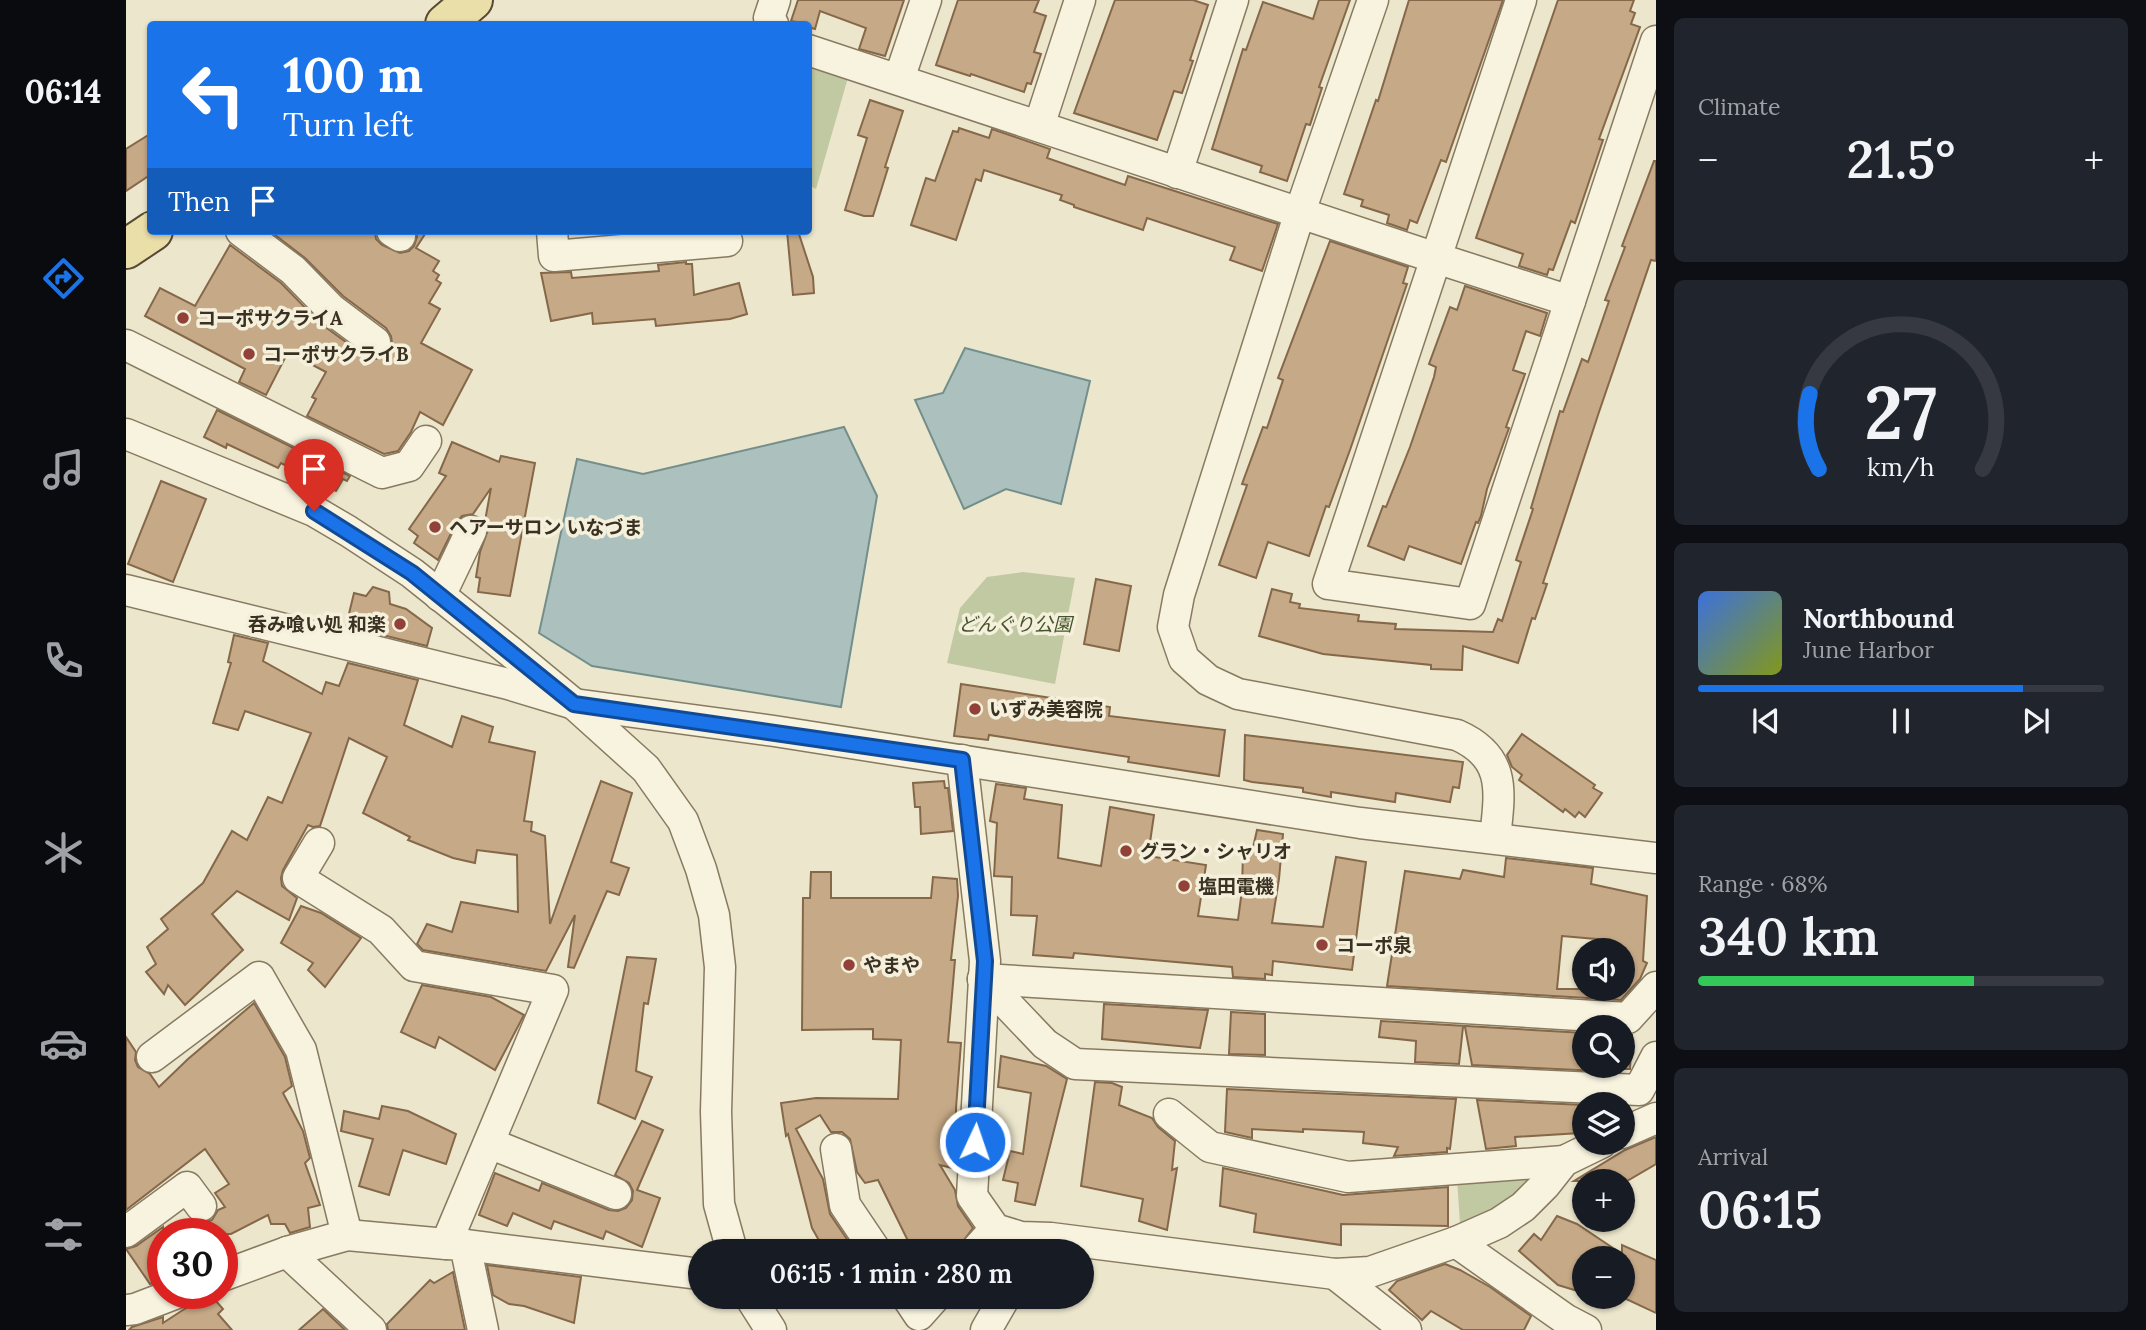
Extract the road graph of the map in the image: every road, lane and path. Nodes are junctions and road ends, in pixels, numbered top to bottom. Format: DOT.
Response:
graph roads {
  1 [pos="473,0"];
  2 [pos="775,0"];
  3 [pos="926,0"];
  4 [pos="1080,0"];
  5 [pos="1233,0"];
  6 [pos="1373,0"];
  7 [pos="1521,0"];
  8 [pos="448,21"];
  9 [pos="771,21"];
  10 [pos="1656,41"];
  11 [pos="812,51"];
  12 [pos="899,79"];
  13 [pos="1039,126"];
  14 [pos="1177,173"];
  15 [pos="1300,212"];
  16 [pos="147,235"];
  17 [pos="245,235"];
  18 [pos="552,235"];
  19 [pos="727,241"];
  20 [pos="126,249"];
  21 [pos="1436,257"];
  22 [pos="1570,301"];
  23 [pos="375,342"];
  24 [pos="126,345"];
  25 [pos="126,434"];
  26 [pos="426,441"];
  27 [pos="471,531"];
  28 [pos="126,590"];
  29 [pos="440,596"];
  30 [pos="574,704"];
  31 [pos="962,760"];
  32 [pos="1495,838"];
  33 [pos="319,843"];
  34 [pos="1656,858"];
  35 [pos="983,979"];
  36 [pos="1656,986"];
  37 [pos="152,1057"];
  38 [pos="1656,1057"];
  39 [pos="1168,1114"];
  40 [pos="1656,1118"];
  41 [pos="1635,1127"];
  42 [pos="489,1143"];
  43 [pos="836,1149"];
  44 [pos="1576,1155"];
  45 [pos="1564,1161"];
  46 [pos="616,1194"];
  47 [pos="201,1206"];
  48 [pos="126,1232"];
  49 [pos="347,1235"];
  50 [pos="729,1239"];
  51 [pos="868,1239"];
  52 [pos="1011,1239"];
  53 [pos="1059,1239"];
  54 [pos="1456,1242"];
  55 [pos="1094,1243"];
  56 [pos="456,1245"];
  57 [pos="287,1252"];
  58 [pos="238,1270"];
  59 [pos="688,1273"];
  60 [pos="1335,1274"];
  61 [pos="758,1309"];
  62 [pos="998,1309"];
  63 [pos="371,1330"];
  64 [pos="483,1330"];
  65 [pos="771,1330"];
  66 [pos="986,1330"];
  67 [pos="1406,1330"];
  68 [pos="1586,1330"];
  1 -- 8 [label="main road"];
  2 -- 9 [label="street"];
  3 -- 12 [label="street"];
  4 -- 13 [label="street"];
  5 -- 14 [label="street"];
  6 -- 15 [label="street"];
  7 -- 21 [label="street"];
  10 -- 22 [label="street"];
  11 -- 12 [label="street"];
  12 -- 13 [label="street"];
  13 -- 14 [label="street"];
  14 -- 15 [label="street"];
  15 -- 21 [label="street"];
  15 -- 32 [label="street"];
  16 -- 20 [label="main road"];
  17 -- 23 [label="street"];
  18 -- 19 [label="street"];
  21 -- 22 [label="street"];
  21 -- 22 [label="street"];
  24 -- 26 [label="street"];
  25 -- 29 [label="street"];
  27 -- 29 [label="street"];
  28 -- 30 [label="street"];
  29 -- 30 [label="street"];
  30 -- 31 [label="street"];
  30 -- 50 [label="street"];
  31 -- 32 [label="street"];
  31 -- 35 [label="street"];
  32 -- 34 [label="street"];
  33 -- 42 [label="street"];
  35 -- 36 [label="street"];
  35 -- 38 [label="street"];
  35 -- 52 [label="street"];
  37 -- 49 [label="street"];
  39 -- 45 [label="street"];
  40 -- 41 [label="street"];
  42 -- 46 [label="street"];
  42 -- 56 [label="street"];
  43 -- 51 [label="street"];
  44 -- 45 [label="street"];
  45 -- 54 [label="street"];
  47 -- 48 [label="street"];
  49 -- 56 [label="street"];
  49 -- 57 [label="street"];
  52 -- 53 [label="street"];
  54 -- 60 [label="street"];
  54 -- 68 [label="street"];
  55 -- 60 [label="street"];
  56 -- 59 [label="street"];
  56 -- 64 [label="street"];
  57 -- 58 [label="street"];
  57 -- 63 [label="street"];
  60 -- 67 [label="street"];
  61 -- 65 [label="street"];
  62 -- 66 [label="street"];
}
